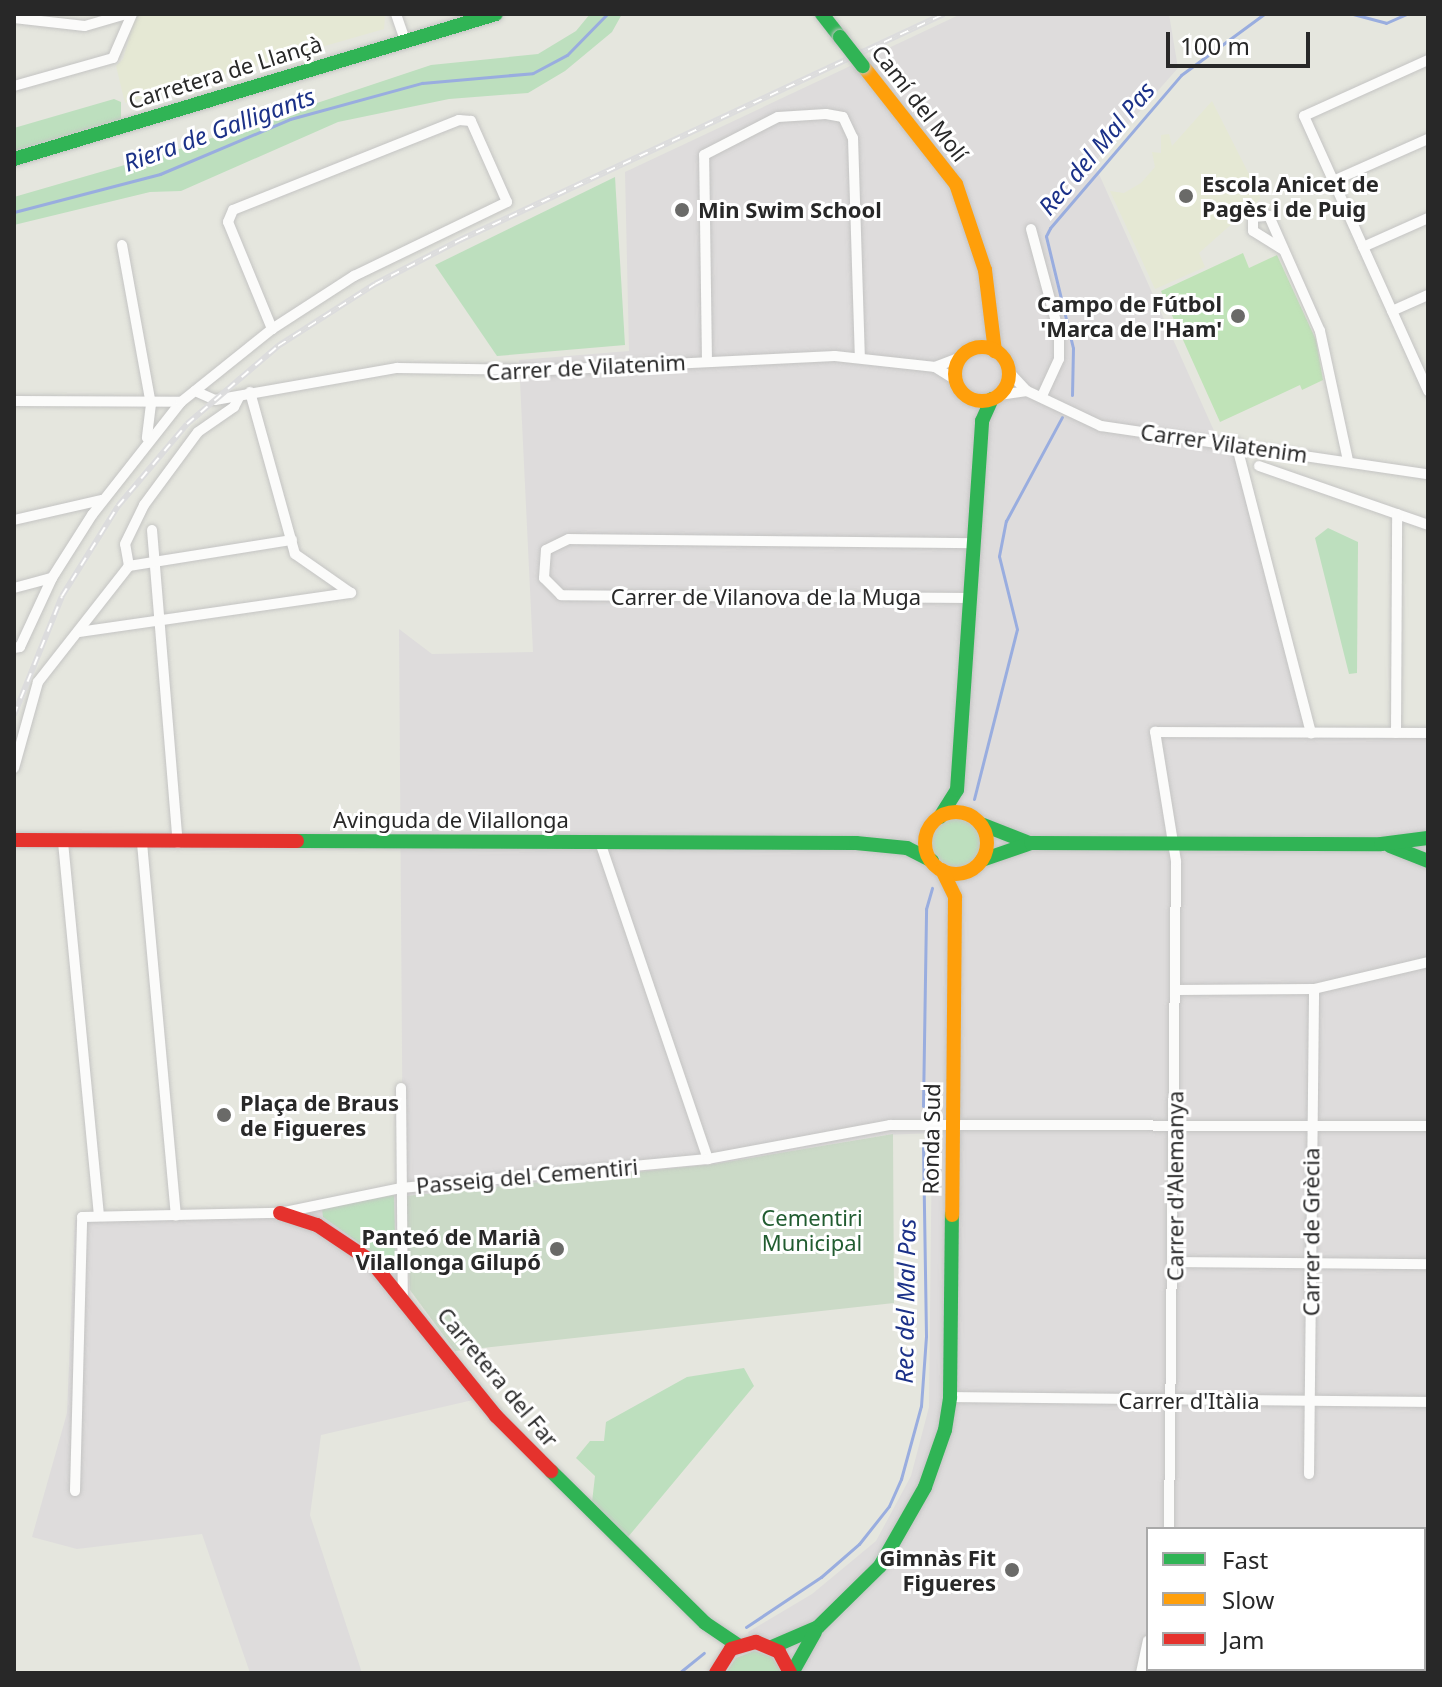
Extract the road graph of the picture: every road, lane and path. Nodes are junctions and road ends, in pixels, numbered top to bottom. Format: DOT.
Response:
graph roads {
  1 [pos="132,14"];
  2 [pos="396,14"];
  3 [pos="496,14"];
  4 [pos="822,14"];
  5 [pos="121,17"];
  6 [pos="14,18"];
  7 [pos="125,34"];
  8 [pos="405,40"];
  9 [pos="1428,60"];
  10 [pos="14,86"];
  11 [pos="1428,139"];
  12 [pos="14,159"];
  13 [pos="1333,181"];
  14 [pos="1428,218"];
  15 [pos="1031,229"];
  16 [pos="122,245"];
  17 [pos="1363,247"];
  18 [pos="1282,249"];
  19 [pos="1428,295"];
  20 [pos="1392,311"];
  21 [pos="987,320"];
  22 [pos="272,329"];
  23 [pos="995,351"];
  24 [pos="968,353"];
  25 [pos="860,357"];
  26 [pos="707,362"];
  27 [pos="935,367"];
  28 [pos="1009,372"];
  29 [pos="957,381"];
  30 [pos="195,391"];
  31 [pos="1027,391"];
  32 [pos="1428,391"];
  33 [pos="244,394"];
  34 [pos="1042,396"];
  35 [pos="995,397"];
  36 [pos="971,398"];
  37 [pos="14,401"];
  38 [pos="181,402"];
  39 [pos="151,404"];
  40 [pos="982,421"];
  41 [pos="147,440"];
  42 [pos="1236,443"];
  43 [pos="1260,447"];
  44 [pos="1348,461"];
  45 [pos="1259,466"];
  46 [pos="1244,471"];
  47 [pos="1428,474"];
  48 [pos="106,497"];
  49 [pos="1397,514"];
  50 [pos="14,520"];
  51 [pos="1428,525"];
  52 [pos="152,530"];
  53 [pos="292,540"];
  54 [pos="974,543"];
  55 [pos="156,564"];
  56 [pos="129,566"];
  57 [pos="52,578"];
  58 [pos="14,588"];
  59 [pos="971,598"];
  60 [pos="160,622"];
  61 [pos="79,632"];
  62 [pos="17,648"];
  63 [pos="1311,733"];
  64 [pos="1396,733"];
  65 [pos="1428,733"];
  66 [pos="14,768"];
  67 [pos="957,790"];
  68 [pos="976,820"];
  69 [pos="935,822"];
  70 [pos="1428,838"];
  71 [pos="14,840"];
  72 [pos="63,842"];
  73 [pos="600,842"];
  74 [pos="142,843"];
  75 [pos="178,843"];
  76 [pos="1031,843"];
  77 [pos="1173,843"];
  78 [pos="888,844"];
  79 [pos="1381,844"];
  80 [pos="982,860"];
  81 [pos="1428,861"];
  82 [pos="937,866"];
  83 [pos="970,870"];
  84 [pos="955,897"];
  85 [pos="1428,962"];
  86 [pos="1314,989"];
  87 [pos="1176,990"];
  88 [pos="401,1088"];
  89 [pos="953,1124"];
  90 [pos="1175,1125"];
  91 [pos="1311,1125"];
  92 [pos="1428,1126"];
  93 [pos="708,1159"];
  94 [pos="401,1188"];
  95 [pos="324,1204"];
  96 [pos="99,1213"];
  97 [pos="280,1213"];
  98 [pos="176,1215"];
  99 [pos="317,1225"];
  100 [pos="1175,1262"];
  101 [pos="1311,1263"];
  102 [pos="1428,1264"];
  103 [pos="403,1297"];
  104 [pos="950,1397"];
  105 [pos="1173,1401"];
  106 [pos="1310,1401"];
  107 [pos="1428,1402"];
  108 [pos="1309,1474"];
  109 [pos="75,1491"];
  110 [pos="1169,1527"];
  111 [pos="705,1623"];
  112 [pos="818,1627"];
  113 [pos="738,1645"];
  114 [pos="772,1647"];
  115 [pos="1146,1650"];
  116 [pos="718,1668"];
  117 [pos="791,1673"];
  118 [pos="1141,1673"];
  1 -- 7 [label="street"];
  2 -- 8 [label="street"];
  3 -- 8 [label="main road, Carretera de Llançà"];
  4 -- 21 [label="main road, Camí del Molí, bridge"];
  5 -- 6 [label="street"];
  5 -- 7 [label="street"];
  7 -- 10 [label="street"];
  8 -- 12 [label="main road, Carretera de Llançà"];
  9 -- 13 [label="street"];
  11 -- 13 [label="street"];
  13 -- 17 [label="street"];
  14 -- 17 [label="street"];
  15 -- 34 [label="street"];
  16 -- 39 [label="street"];
  17 -- 20 [label="street"];
  18 -- 44 [label="street"];
  19 -- 20 [label="street"];
  20 -- 32 [label="street"];
  21 -- 23 [label="main road, Camí del Molí"];
  21 -- 24 [label="main road, Camí del Molí"];
  22 -- 22 [label="street"];
  22 -- 30 [label="street"];
  23 -- 24 [label="main road"];
  23 -- 28 [label="main road"];
  24 -- 27 [label="street, Carrer de Vilatenim"];
  24 -- 29 [label="main road"];
  25 -- 26 [label="street, Carrer de Vilatenim"];
  25 -- 26 [label="street"];
  25 -- 27 [label="street, Carrer de Vilatenim"];
  26 -- 33 [label="street, Carrer de Vilatenim"];
  27 -- 29 [label="street, Carrer de Vilatenim"];
  28 -- 31 [label="street, Carrer Vilatenim"];
  28 -- 35 [label="main road"];
  29 -- 36 [label="main road"];
  30 -- 33 [label="street, Carrer de Vilatenim"];
  30 -- 38 [label="street"];
  31 -- 34 [label="street, Carrer Vilatenim"];
  31 -- 35 [label="street, Carrer Vilatenim"];
  33 -- 53 [label="street"];
  33 -- 56 [label="street"];
  34 -- 42 [label="street, Carrer Vilatenim"];
  35 -- 36 [label="main road"];
  35 -- 40 [label="main road"];
  36 -- 40 [label="main road"];
  37 -- 39 [label="street"];
  38 -- 39 [label="street"];
  38 -- 41 [label="street"];
  39 -- 41 [label="street"];
  40 -- 54 [label="main road"];
  41 -- 48 [label="street"];
  42 -- 43 [label="street, Carrer Vilatenim"];
  42 -- 46 [label="street"];
  43 -- 44 [label="street, Carrer Vilatenim"];
  43 -- 45 [label="street"];
  44 -- 47 [label="street, Carrer Vilatenim"];
  45 -- 46 [label="street"];
  45 -- 49 [label="street"];
  46 -- 63 [label="street"];
  48 -- 50 [label="street"];
  48 -- 57 [label="street"];
  49 -- 51 [label="street"];
  49 -- 64 [label="street"];
  52 -- 55 [label="street"];
  53 -- 55 [label="street"];
  53 -- 60 [label="street"];
  54 -- 59 [label="main road"];
  54 -- 59 [label="street, Carrer de Vilanova de la Muga"];
  55 -- 56 [label="street"];
  55 -- 60 [label="street"];
  56 -- 61 [label="street"];
  57 -- 58 [label="street"];
  57 -- 62 [label="street"];
  59 -- 67 [label="main road"];
  60 -- 61 [label="street"];
  60 -- 75 [label="street"];
  61 -- 66 [label="street"];
  63 -- 64 [label="street"];
  63 -- 77 [label="street, Carrer d'Alemanya"];
  64 -- 65 [label="street"];
  67 -- 68 [label="main road"];
  67 -- 69 [label="main road"];
  68 -- 69 [label="main road"];
  68 -- 76 [label="main road"];
  68 -- 80 [label="main road"];
  69 -- 78 [label="main road, Avinguda de Vilallonga"];
  69 -- 82 [label="main road"];
  70 -- 79 [label="main road"];
  71 -- 72 [label="main road, Avinguda de Vilallonga"];
  72 -- 74 [label="main road, Avinguda de Vilallonga"];
  72 -- 96 [label="street"];
  73 -- 75 [label="main road, Avinguda de Vilallonga"];
  73 -- 78 [label="main road, Avinguda de Vilallonga"];
  73 -- 93 [label="street"];
  74 -- 75 [label="main road, Avinguda de Vilallonga"];
  74 -- 98 [label="street"];
  76 -- 77 [label="main road"];
  76 -- 80 [label="main road"];
  77 -- 79 [label="main road"];
  77 -- 87 [label="street, Carrer d'Alemanya"];
  78 -- 82 [label="main road, Avinguda de Vilallonga"];
  79 -- 81 [label="main road"];
  80 -- 83 [label="main road"];
  82 -- 83 [label="main road"];
  82 -- 84 [label="main road, Ronda Sud"];
  83 -- 84 [label="main road, Ronda Sud"];
  84 -- 89 [label="main road, Ronda Sud"];
  85 -- 86 [label="street"];
  86 -- 87 [label="street"];
  86 -- 91 [label="street, Carrer de Grècia"];
  87 -- 90 [label="street, Carrer d'Alemanya"];
  88 -- 94 [label="street"];
  89 -- 90 [label="street, Passeig del Cementiri"];
  89 -- 93 [label="street, Passeig del Cementiri"];
  89 -- 104 [label="main road, Ronda Sud"];
  90 -- 91 [label="street, Passeig del Cementiri"];
  90 -- 100 [label="street, Carrer d'Alemanya"];
  91 -- 92 [label="street, Passeig del Cementiri"];
  91 -- 101 [label="street, Carrer de Grècia"];
  93 -- 94 [label="street, Passeig del Cementiri"];
  94 -- 95 [label="street, Passeig del Cementiri"];
  94 -- 103 [label="street"];
  95 -- 97 [label="street, Passeig del Cementiri"];
  95 -- 99 [label="street"];
  96 -- 98 [label="street, Passeig del Cementiri"];
  96 -- 109 [label="street"];
  97 -- 98 [label="street, Passeig del Cementiri"];
  97 -- 99 [label="main road, Carretera del Far"];
  99 -- 103 [label="main road, Carretera del Far"];
  100 -- 101 [label="street"];
  100 -- 105 [label="street, Carrer d'Alemanya"];
  101 -- 102 [label="street"];
  101 -- 106 [label="street, Carrer de Grècia"];
  103 -- 111 [label="main road, Carretera del Far"];
  104 -- 105 [label="street, Carrer d'Itàlia"];
  104 -- 112 [label="main road, Ronda Sud"];
  105 -- 106 [label="street, Carrer d'Itàlia"];
  105 -- 110 [label="street, Carrer d'Alemanya"];
  106 -- 107 [label="street, Carrer d'Itàlia"];
  106 -- 108 [label="street, Carrer de Grècia"];
  111 -- 113 [label="main road, Carretera del Far"];
  111 -- 116 [label="main road, Carretera del Far"];
  112 -- 114 [label="main road, Ronda Sud"];
  112 -- 117 [label="main road, Ronda Sud"];
  113 -- 114 [label="main road, Ronda Sud"];
  113 -- 116 [label="main road"];
  114 -- 117 [label="main road, Ronda Sud"];
  115 -- 118 [label="street"];
}
